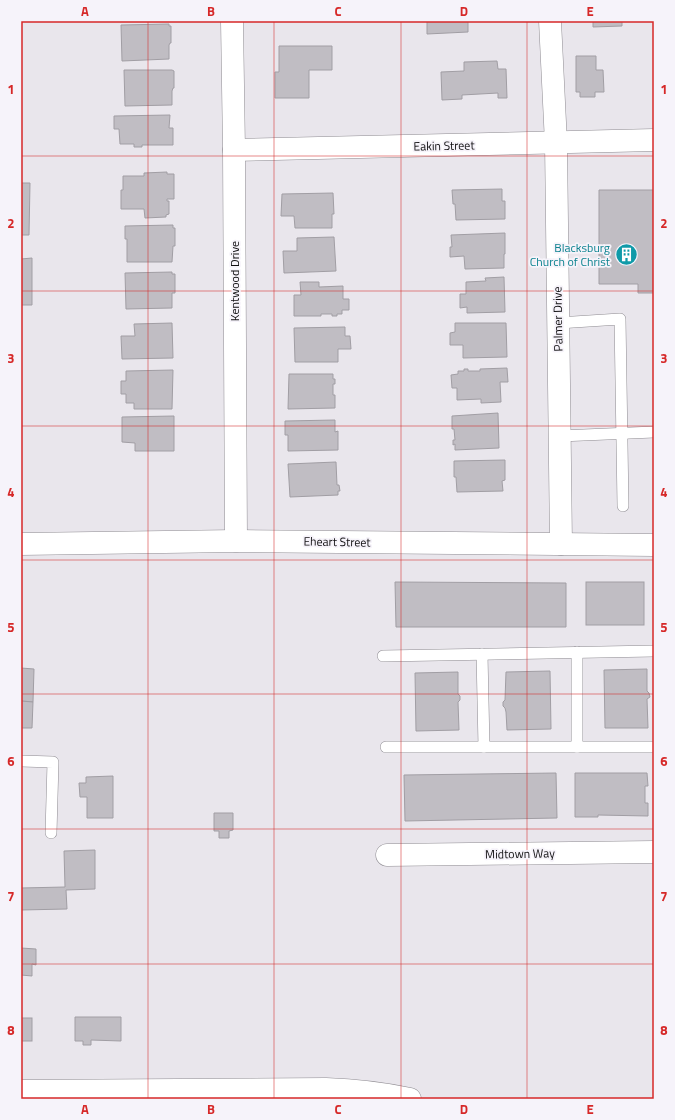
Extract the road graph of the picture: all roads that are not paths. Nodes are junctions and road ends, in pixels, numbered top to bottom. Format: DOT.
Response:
graph roads {
  1 [pos="232,21"];
  2 [pos="550,21"];
  3 [pos="654,140"];
  4 [pos="556,143"];
  5 [pos="234,150"];
  6 [pos="558,323"];
  7 [pos="654,432"];
  8 [pos="622,433"];
  9 [pos="560,436"];
  10 [pos="623,506"];
  11 [pos="236,541"];
  12 [pos="21,544"];
  13 [pos="561,544"];
  14 [pos="654,546"];
  15 [pos="654,651"];
  16 [pos="577,652"];
  17 [pos="482,654"];
  18 [pos="383,656"];
  19 [pos="386,747"];
  20 [pos="484,747"];
  21 [pos="577,747"];
  22 [pos="654,747"];
  23 [pos="21,761"];
  24 [pos="51,833"];
  25 [pos="654,852"];
  26 [pos="387,855"];
  27 [pos="21,1091"];
  28 [pos="410,1099"];
  1 -- 5 [label="street, Kentwood Drive"];
  2 -- 4 [label="street, Palmer Drive"];
  3 -- 4 [label="street, Eakin Street"];
  4 -- 5 [label="street, Eakin Street"];
  4 -- 6 [label="street, Palmer Drive"];
  5 -- 11 [label="street, Kentwood Drive"];
  6 -- 8 [label="lane"];
  6 -- 9 [label="street, Palmer Drive"];
  7 -- 8 [label="lane"];
  8 -- 9 [label="lane"];
  8 -- 10 [label="lane"];
  9 -- 13 [label="street, Palmer Drive"];
  11 -- 12 [label="street, Eheart Street"];
  11 -- 13 [label="street, Eheart Street"];
  13 -- 14 [label="street, Eheart Street"];
  15 -- 16 [label="lane"];
  16 -- 17 [label="lane"];
  16 -- 21 [label="lane"];
  17 -- 18 [label="lane"];
  17 -- 20 [label="lane"];
  19 -- 20 [label="lane"];
  20 -- 21 [label="lane"];
  21 -- 22 [label="lane"];
  23 -- 24 [label="lane"];
  25 -- 26 [label="street, Midtown Way"];
  27 -- 28 [label="street"];
}
